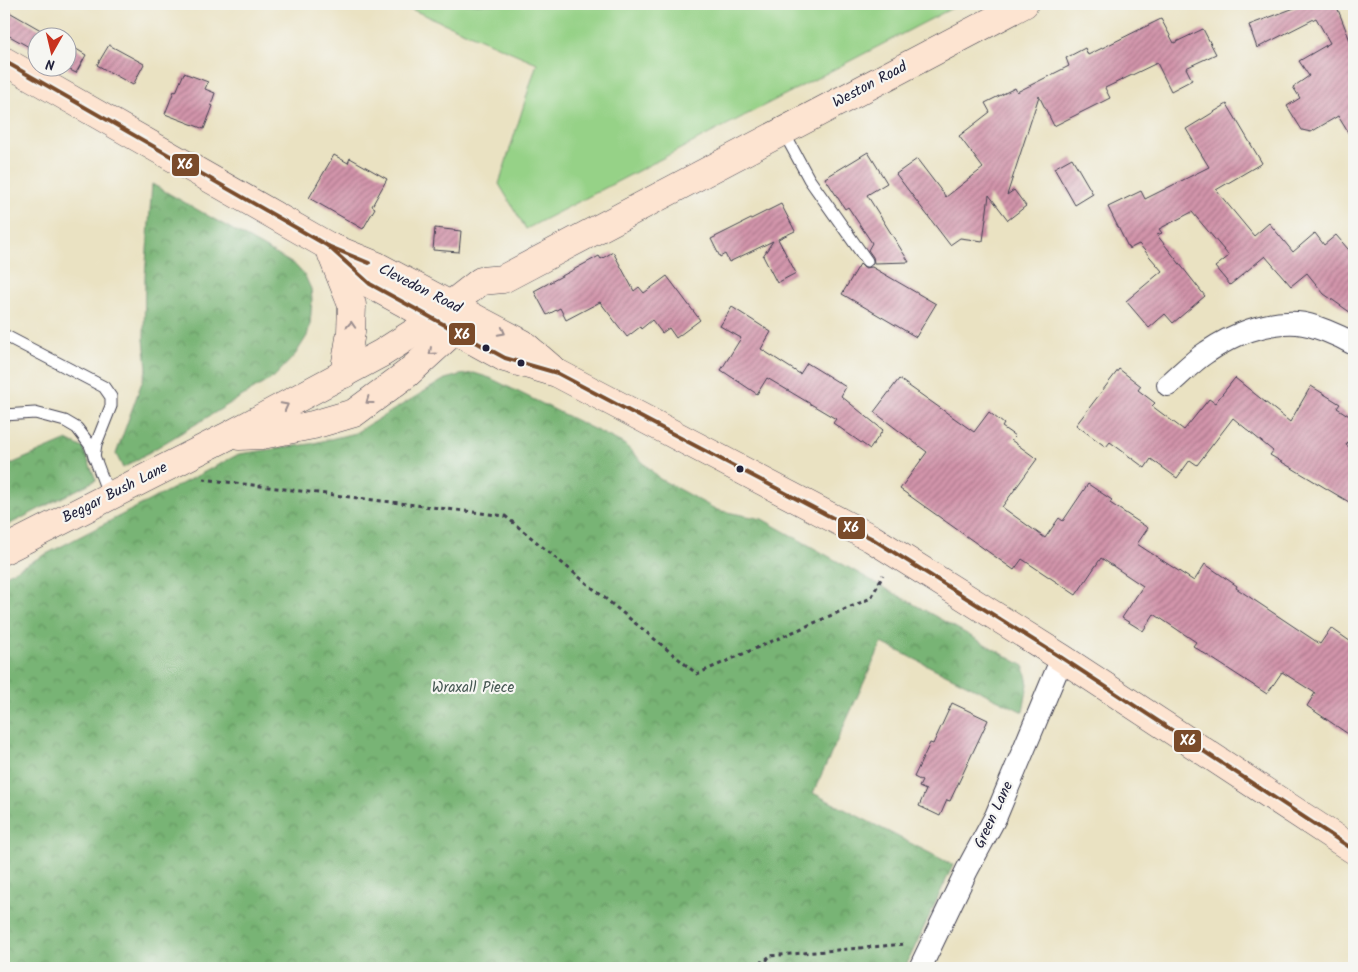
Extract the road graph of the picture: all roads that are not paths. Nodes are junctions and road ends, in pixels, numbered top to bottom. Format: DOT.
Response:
graph roads {
  1 [pos="1024,4"];
  2 [pos="4,62"];
  3 [pos="783,131"];
  4 [pos="328,246"];
  5 [pos="867,261"];
  6 [pos="453,317"];
  7 [pos="4,335"];
  8 [pos="1354,344"];
  9 [pos="344,374"];
  10 [pos="1168,385"];
  11 [pos="4,415"];
  12 [pos="226,437"];
  13 [pos="94,457"];
  14 [pos="109,496"];
  15 [pos="4,550"];
  16 [pos="1062,658"];
  17 [pos="1354,850"];
  18 [pos="920,968"];
  1 -- 3 [label="main road, Weston Road"];
  2 -- 4 [label="main road, Clevedon Road"];
  3 -- 5 [label="lane"];
  3 -- 6 [label="main road, Weston Road"];
  4 -- 6 [label="main road, Clevedon Road"];
  9 -- 4 [label="main road, one-way"];
  6 -- 9 [label="main road, Beggar Bush Lane"];
  6 -- 12 [label="main road, Beggar Bush Lane, one-way"];
  6 -- 16 [label="main road, Clevedon Road"];
  7 -- 13 [label="lane"];
  8 -- 10 [label="street"];
  12 -- 9 [label="main road, Beggar Bush Lane, one-way"];
  11 -- 13 [label="lane"];
  12 -- 14 [label="main road, Beggar Bush Lane"];
  13 -- 14 [label="lane"];
  14 -- 15 [label="main road, Beggar Bush Lane"];
  16 -- 17 [label="main road, Clevedon Road"];
  16 -- 18 [label="street, Green Lane"];
}
